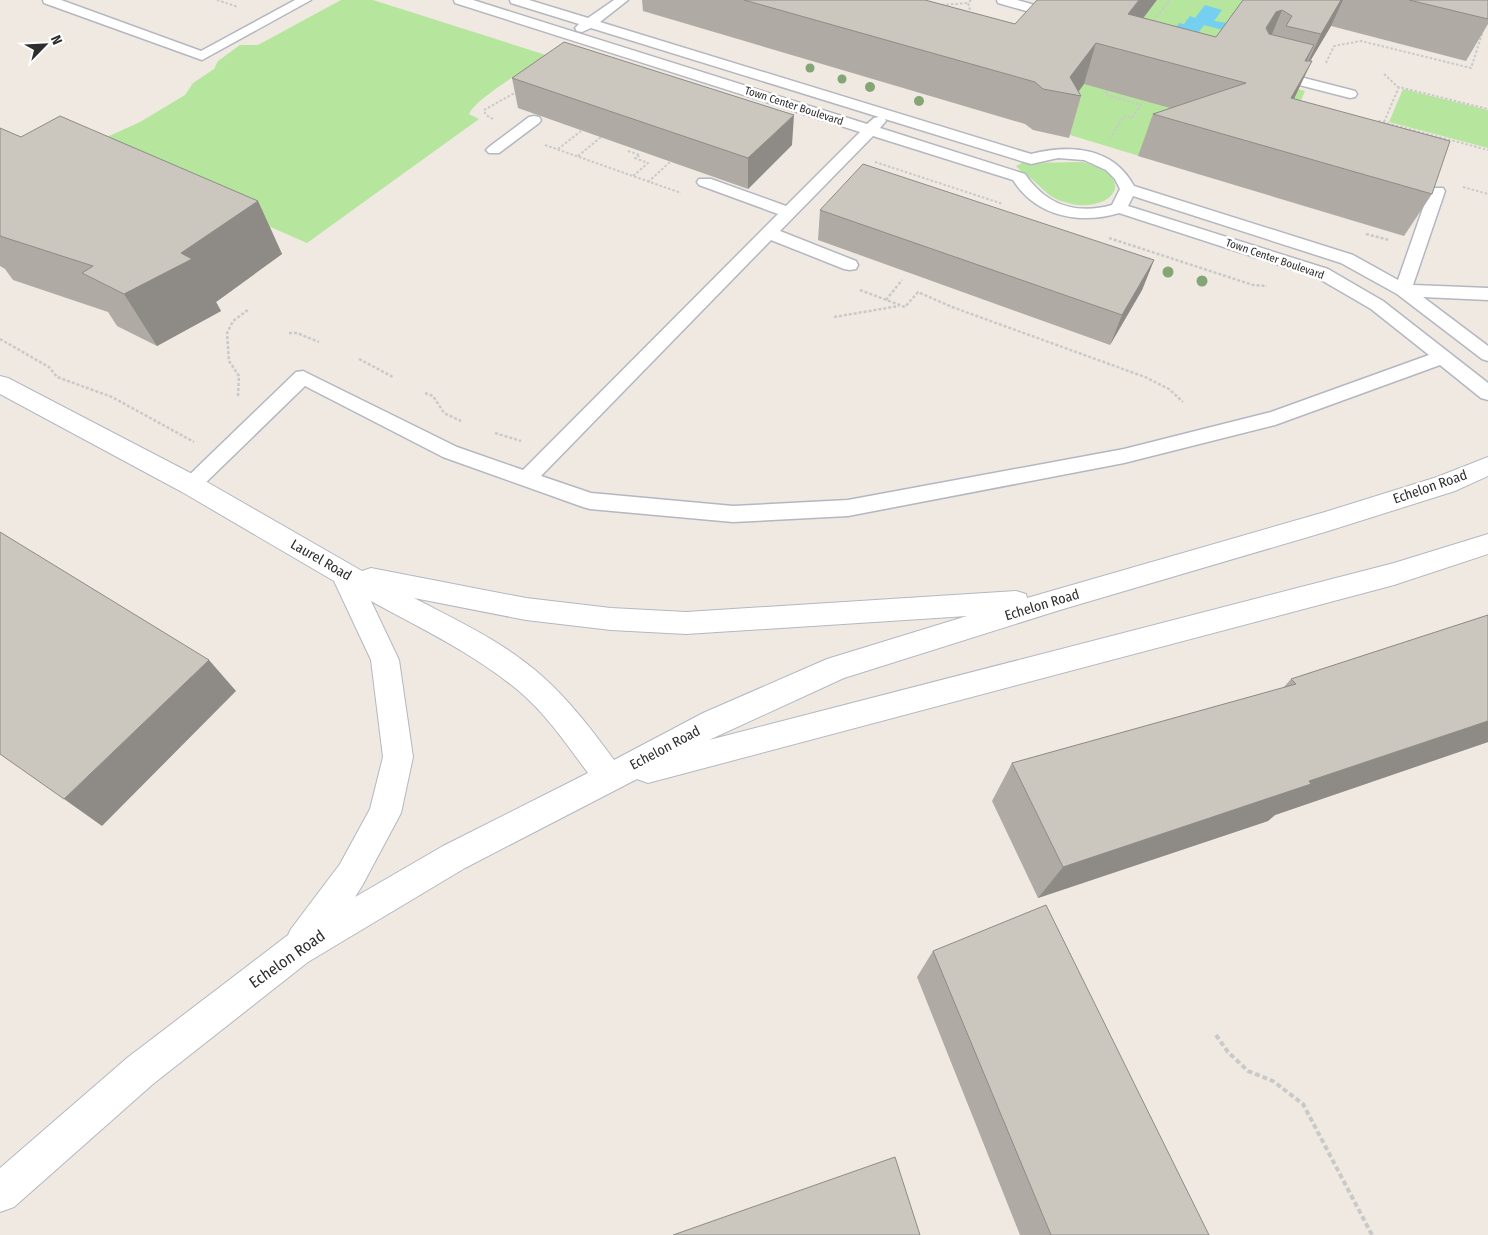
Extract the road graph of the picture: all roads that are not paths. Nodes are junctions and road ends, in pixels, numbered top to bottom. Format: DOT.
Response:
graph roads {
  1 [pos="48,0"];
  2 [pos="305,0"];
  3 [pos="460,0"];
  4 [pos="516,0"];
  5 [pos="622,0"];
  6 [pos="1004,0"];
  7 [pos="1070,19"];
  8 [pos="589,23"];
  9 [pos="572,35"];
  10 [pos="1257,70"];
  11 [pos="1350,94"];
  12 [pos="885,114"];
  13 [pos="534,120"];
  14 [pos="870,130"];
  15 [pos="494,150"];
  16 [pos="705,182"];
  17 [pos="1128,189"];
  18 [pos="1438,191"];
  19 [pos="1119,208"];
  20 [pos="789,212"];
  21 [pos="769,233"];
  22 [pos="850,265"];
  23 [pos="1403,290"];
  24 [pos="1488,294"];
  25 [pos="1488,355"];
  26 [pos="1443,357"];
  27 [pos="0,384"];
  28 [pos="1488,393"];
  29 [pos="1488,466"];
  30 [pos="527,478"];
  31 [pos="190,485"];
  32 [pos="1488,544"];
  33 [pos="344,574"];
  34 [pos="1060,599"];
  35 [pos="610,778"];
  36 [pos="296,950"];
  37 [pos="0,1193"];
  1 -- 2 [label="lane"];
  3 -- 9 [label="lane, Town Center Boulevard"];
  4 -- 8 [label="lane, Town Center Boulevard"];
  5 -- 8 [label="lane"];
  6 -- 7 [label="lane"];
  8 -- 9 [label="lane"];
  8 -- 12 [label="lane, Town Center Boulevard"];
  9 -- 14 [label="lane, Town Center Boulevard"];
  10 -- 11 [label="lane"];
  12 -- 14 [label="lane"];
  12 -- 17 [label="lane, Town Center Boulevard"];
  13 -- 15 [label="lane"];
  14 -- 19 [label="lane, Town Center Boulevard"];
  14 -- 20 [label="lane"];
  16 -- 20 [label="lane"];
  17 -- 19 [label="lane"];
  17 -- 23 [label="lane, Town Center Boulevard"];
  18 -- 23 [label="lane"];
  19 -- 26 [label="lane, Town Center Boulevard"];
  20 -- 21 [label="lane"];
  21 -- 22 [label="lane"];
  21 -- 30 [label="lane"];
  23 -- 24 [label="lane"];
  23 -- 25 [label="lane, Town Center Boulevard"];
  26 -- 28 [label="lane, Town Center Boulevard"];
  26 -- 30 [label="lane"];
  27 -- 31 [label="street, Laurel Road"];
  29 -- 34 [label="street, Echelon Road"];
  30 -- 31 [label="lane"];
  31 -- 33 [label="street, Laurel Road"];
  32 -- 35 [label="street, Echelon Road"];
  33 -- 34 [label="street"];
  33 -- 35 [label="street, Laurel Road"];
  33 -- 36 [label="street"];
  34 -- 35 [label="street, Echelon Road"];
  35 -- 36 [label="street, Echelon Road"];
  36 -- 37 [label="street, Echelon Road"];
}
